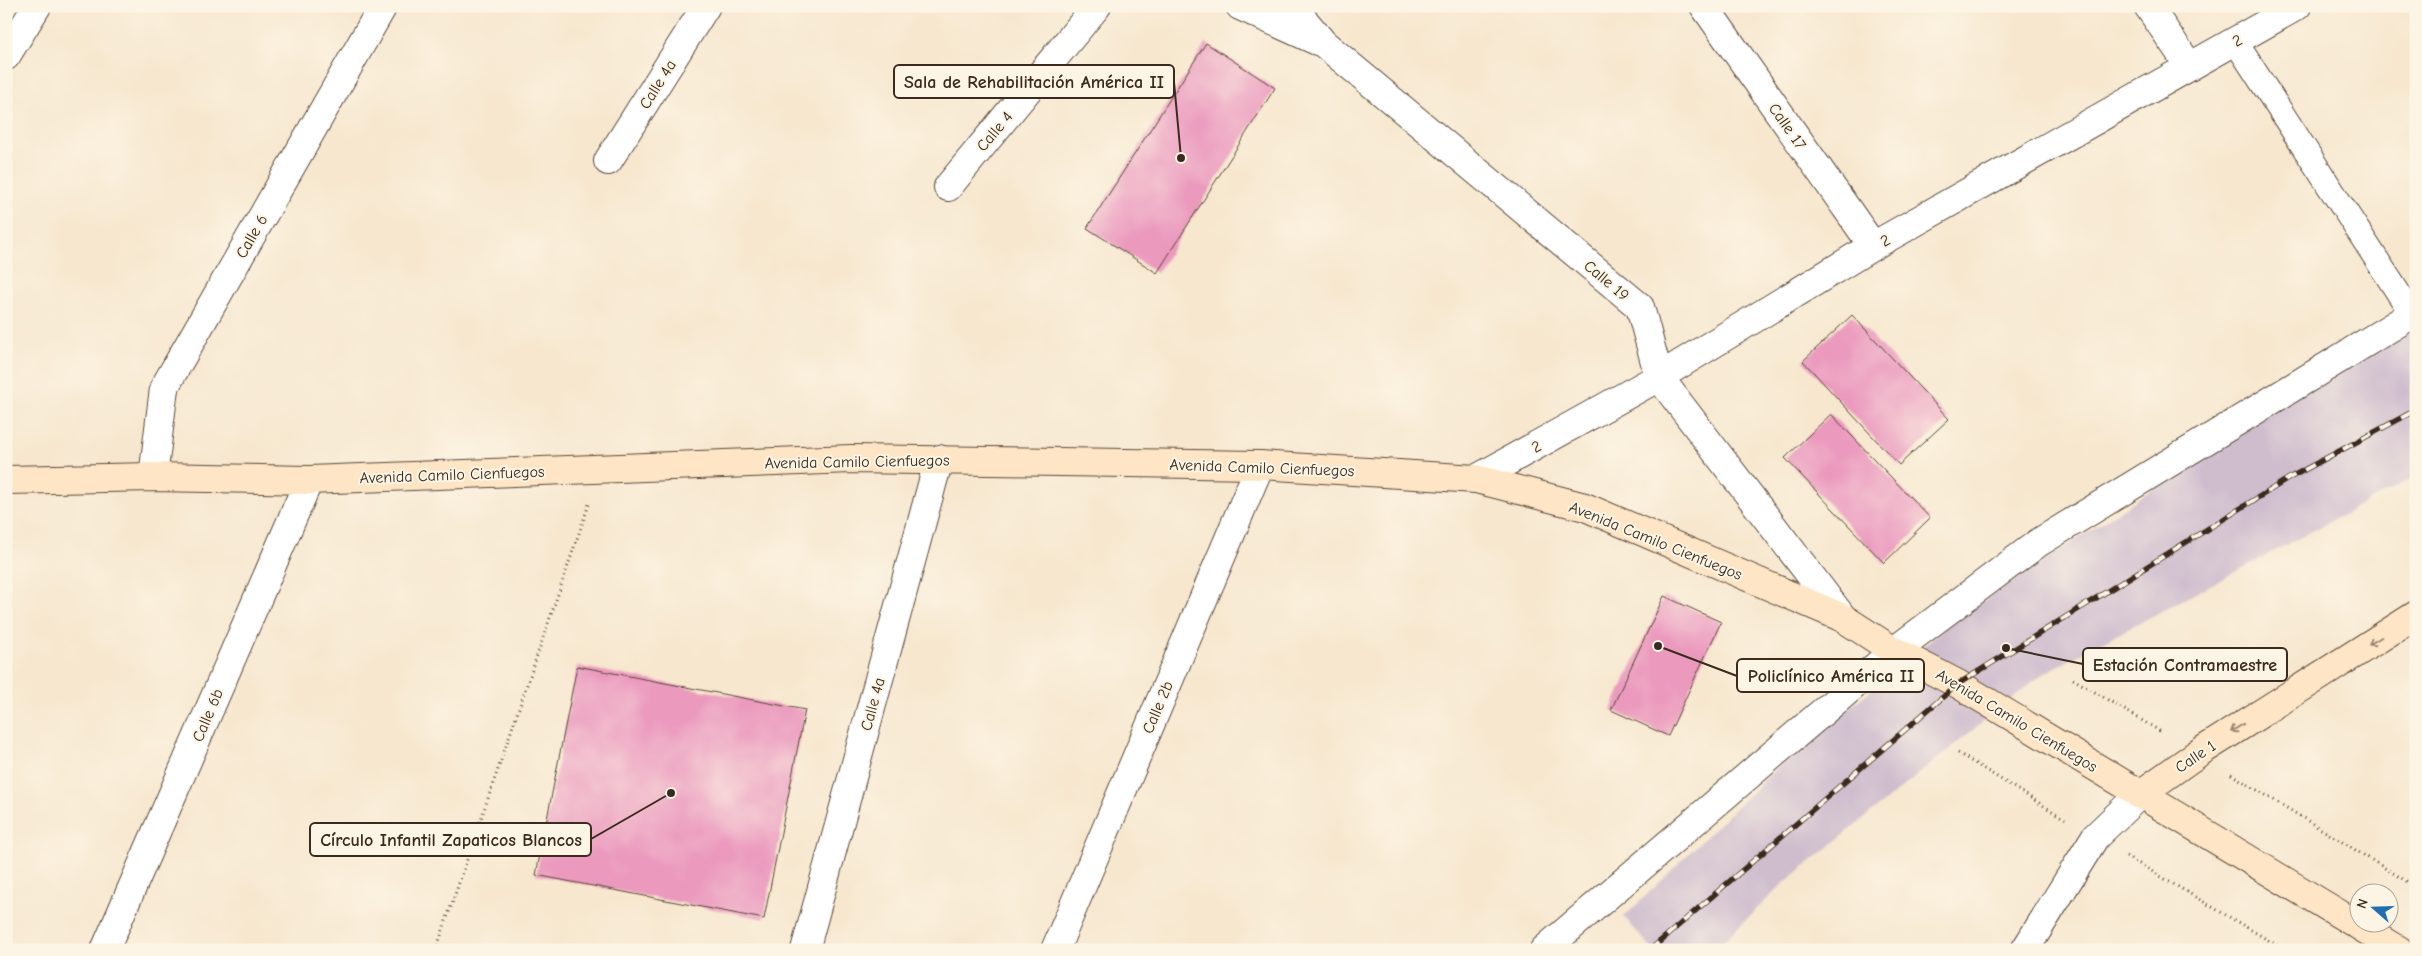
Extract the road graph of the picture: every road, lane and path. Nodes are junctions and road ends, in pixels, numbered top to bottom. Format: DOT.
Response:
graph roads {
  1 [pos="37,6"];
  2 [pos="383,6"];
  3 [pos="706,6"];
  4 [pos="1097,6"];
  5 [pos="1240,6"];
  6 [pos="1292,6"];
  7 [pos="1704,6"];
  8 [pos="2148,6"];
  9 [pos="2296,6"];
  10 [pos="2235,41"];
  11 [pos="1323,43"];
  12 [pos="6,56"];
  13 [pos="2190,67"];
  14 [pos="608,161"];
  15 [pos="948,187"];
  16 [pos="1873,246"];
  17 [pos="2414,313"];
  18 [pos="1659,377"];
  19 [pos="939,459"];
  20 [pos="1260,465"];
  21 [pos="602,468"];
  22 [pos="153,477"];
  23 [pos="1476,479"];
  24 [pos="6,480"];
  25 [pos="309,480"];
  26 [pos="2416,615"];
  27 [pos="1843,618"];
  28 [pos="1894,651"];
  29 [pos="2073,680"];
  30 [pos="2197,754"];
  31 [pos="2139,795"];
  32 [pos="2416,887"];
  33 [pos="106,950"];
  34 [pos="436,950"];
  35 [pos="805,950"];
  36 [pos="1055,950"];
  37 [pos="1544,950"];
  38 [pos="2025,950"];
  39 [pos="2399,950"];
  1 -- 12 [label="street"];
  2 -- 22 [label="street, Calle 6"];
  3 -- 14 [label="street, Calle 4a"];
  4 -- 15 [label="street, Calle 4"];
  5 -- 11 [label="street"];
  6 -- 11 [label="street, Calle 19"];
  7 -- 16 [label="street, Calle 17"];
  8 -- 13 [label="street"];
  9 -- 10 [label="street, 2"];
  10 -- 13 [label="street, 2"];
  10 -- 17 [label="lane"];
  11 -- 18 [label="street, Calle 19"];
  13 -- 16 [label="street, 2"];
  16 -- 18 [label="street, 2"];
  17 -- 28 [label="street"];
  18 -- 23 [label="street, 2"];
  18 -- 27 [label="street, Calle 19"];
  19 -- 20 [label="street, Avenida Camilo Cienfuegos"];
  19 -- 21 [label="street, Avenida Camilo Cienfuegos"];
  19 -- 35 [label="street, Calle 4a"];
  20 -- 23 [label="street, Avenida Camilo Cienfuegos"];
  20 -- 36 [label="street, Calle 2b"];
  21 -- 25 [label="street, Avenida Camilo Cienfuegos"];
  21 -- 34 [label="path"];
  22 -- 24 [label="street, Avenida Camilo Cienfuegos"];
  22 -- 25 [label="street, Avenida Camilo Cienfuegos"];
  23 -- 27 [label="street, Avenida Camilo Cienfuegos"];
  25 -- 33 [label="street, Calle 6b"];
  26 -- 30 [label="street, Calle 1, one-way"];
  27 -- 28 [label="street, Avenida Camilo Cienfuegos"];
  28 -- 31 [label="street, Avenida Camilo Cienfuegos"];
  28 -- 37 [label="street"];
  29 -- 30 [label="path"];
  30 -- 31 [label="street, Calle 1"];
  30 -- 32 [label="path"];
  31 -- 38 [label="street, Calle 1"];
  31 -- 39 [label="street, Avenida Camilo Cienfuegos"];
}
